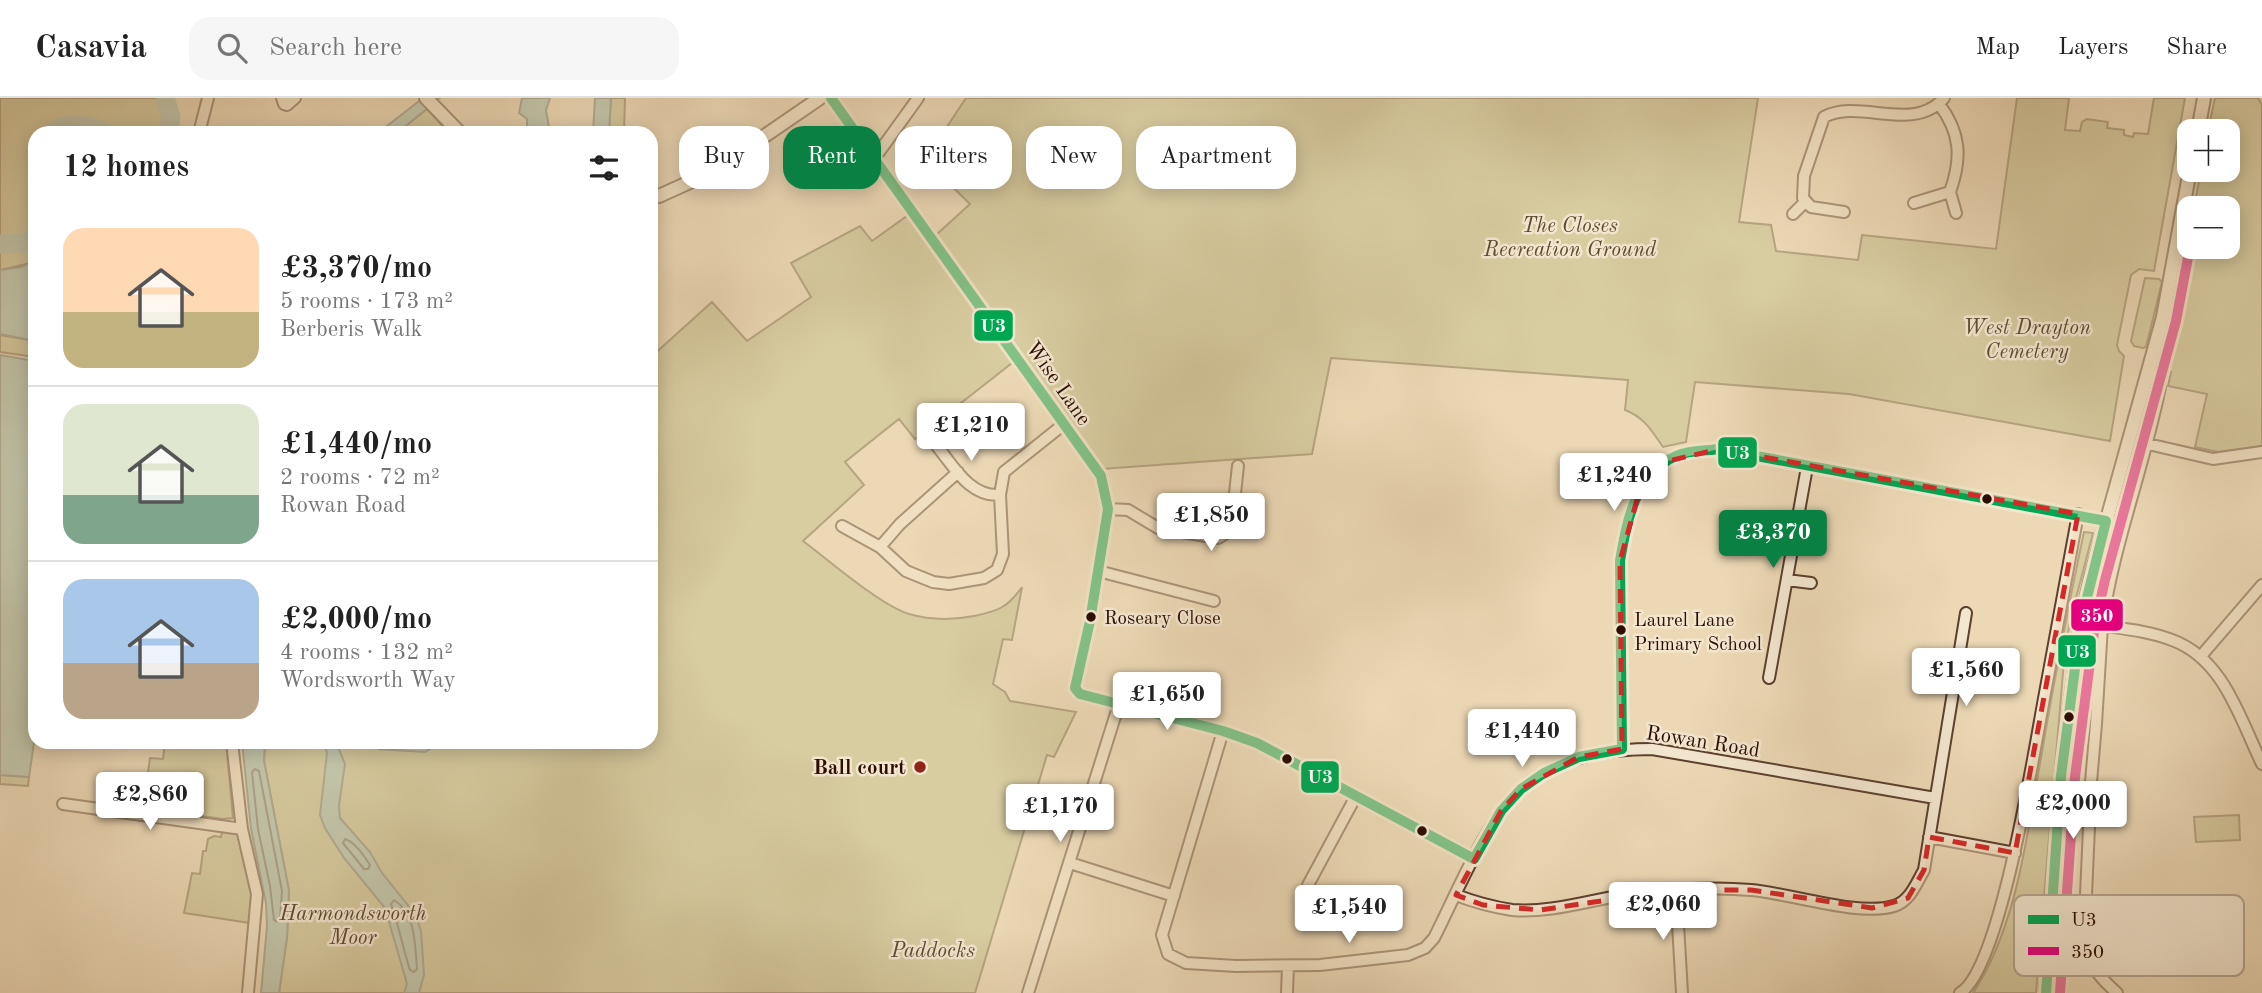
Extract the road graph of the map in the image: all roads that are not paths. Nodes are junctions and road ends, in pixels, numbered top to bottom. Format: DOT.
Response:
graph roads {
  1 [pos="208,98"];
  2 [pos="282,98"];
  3 [pos="295,98"];
  4 [pos="426,98"];
  5 [pos="820,98"];
  6 [pos="831,98"];
  7 [pos="918,98"];
  8 [pos="2204,98"];
  9 [pos="1941,101"];
  10 [pos="2200,119"];
  11 [pos="202,126"];
  12 [pos="453,126"];
  13 [pos="851,126"];
  14 [pos="881,149"];
  15 [pos="881,169"];
  16 [pos="2188,182"];
  17 [pos="1950,192"];
  18 [pos="658,196"];
  19 [pos="1805,202"];
  20 [pos="1913,203"];
  21 [pos="1844,212"];
  22 [pos="1956,213"];
  23 [pos="1793,214"];
  24 [pos="2147,375"];
  25 [pos="1064,424"];
  26 [pos="2148,444"];
  27 [pos="937,446"];
  28 [pos="2262,452"];
  29 [pos="1238,466"];
  30 [pos="1807,467"];
  31 [pos="958,472"];
  32 [pos="1000,495"];
  33 [pos="1108,509"];
  34 [pos="2078,514"];
  35 [pos="2106,521"];
  36 [pos="842,526"];
  37 [pos="880,547"];
  38 [pos="1098,571"];
  39 [pos="1787,580"];
  40 [pos="1811,583"];
  41 [pos="2262,584"];
  42 [pos="1214,601"];
  43 [pos="1966,613"];
  44 [pos="2081,622"];
  45 [pos="2102,626"];
  46 [pos="2201,656"];
  47 [pos="1769,678"];
  48 [pos="1119,704"];
  49 [pos="1223,731"];
  50 [pos="233,749"];
  51 [pos="1622,749"];
  52 [pos="2262,764"];
  53 [pos="1356,796"];
  54 [pos="1936,798"];
  55 [pos="63,804"];
  56 [pos="242,829"];
  57 [pos="1929,837"];
  58 [pos="2015,853"];
  59 [pos="1474,859"];
  60 [pos="1070,863"];
  61 [pos="1308,885"];
  62 [pos="1676,890"];
  63 [pos="1456,895"];
  64 [pos="2053,895"];
  65 [pos="2086,895"];
  66 [pos="1174,896"];
  67 [pos="1287,966"];
  68 [pos="2099,976"];
  69 [pos="248,993"];
  70 [pos="1028,993"];
  71 [pos="1287,993"];
  72 [pos="1682,993"];
  73 [pos="1961,993"];
  74 [pos="2117,993"];
  1 -- 11 [label="street"];
  2 -- 3 [label="street"];
  4 -- 12 [label="street"];
  5 -- 18 [label="street"];
  6 -- 13 [label="street, Wise Lane"];
  7 -- 14 [label="street"];
  8 -- 10 [label="street"];
  9 -- 17 [label="street"];
  9 -- 19 [label="street"];
  15 -- 25 [label="street, Wise Lane"];
  16 -- 24 [label="street"];
  17 -- 20 [label="street"];
  17 -- 22 [label="street"];
  19 -- 21 [label="street"];
  19 -- 23 [label="street"];
  24 -- 26 [label="street"];
  24 -- 35 [label="street"];
  25 -- 32 [label="street"];
  25 -- 33 [label="street, Wise Lane"];
  26 -- 28 [label="street"];
  26 -- 45 [label="street"];
  27 -- 31 [label="street"];
  29 -- 33 [label="street"];
  30 -- 34 [label="street"];
  30 -- 39 [label="street"];
  30 -- 51 [label="street"];
  31 -- 32 [label="street"];
  31 -- 37 [label="street"];
  32 -- 37 [label="street"];
  33 -- 38 [label="street, Wise Lane"];
  34 -- 35 [label="street"];
  34 -- 58 [label="street"];
  35 -- 44 [label="street"];
  36 -- 37 [label="street"];
  38 -- 42 [label="street"];
  38 -- 48 [label="street, Wise Lane"];
  39 -- 40 [label="street"];
  39 -- 47 [label="street"];
  41 -- 46 [label="street"];
  43 -- 54 [label="street"];
  44 -- 45 [label="street"];
  44 -- 64 [label="street"];
  45 -- 46 [label="street"];
  45 -- 65 [label="street"];
  46 -- 52 [label="street"];
  48 -- 49 [label="street"];
  48 -- 60 [label="street"];
  49 -- 53 [label="street"];
  49 -- 66 [label="street"];
  50 -- 56 [label="street"];
  51 -- 54 [label="street, Rowan Road"];
  51 -- 59 [label="street, Rowan Road"];
  53 -- 59 [label="street"];
  53 -- 61 [label="street"];
  54 -- 57 [label="street"];
  55 -- 56 [label="street"];
  56 -- 69 [label="street"];
  57 -- 58 [label="street"];
  57 -- 62 [label="street"];
  58 -- 73 [label="street"];
  59 -- 63 [label="street, Rowan Road"];
  60 -- 66 [label="street"];
  60 -- 70 [label="street"];
  62 -- 63 [label="street"];
  62 -- 72 [label="street"];
  63 -- 67 [label="street, Rowan Road"];
  66 -- 67 [label="street, Rowan Road"];
  67 -- 71 [label="street"];
  68 -- 74 [label="street"];
}
